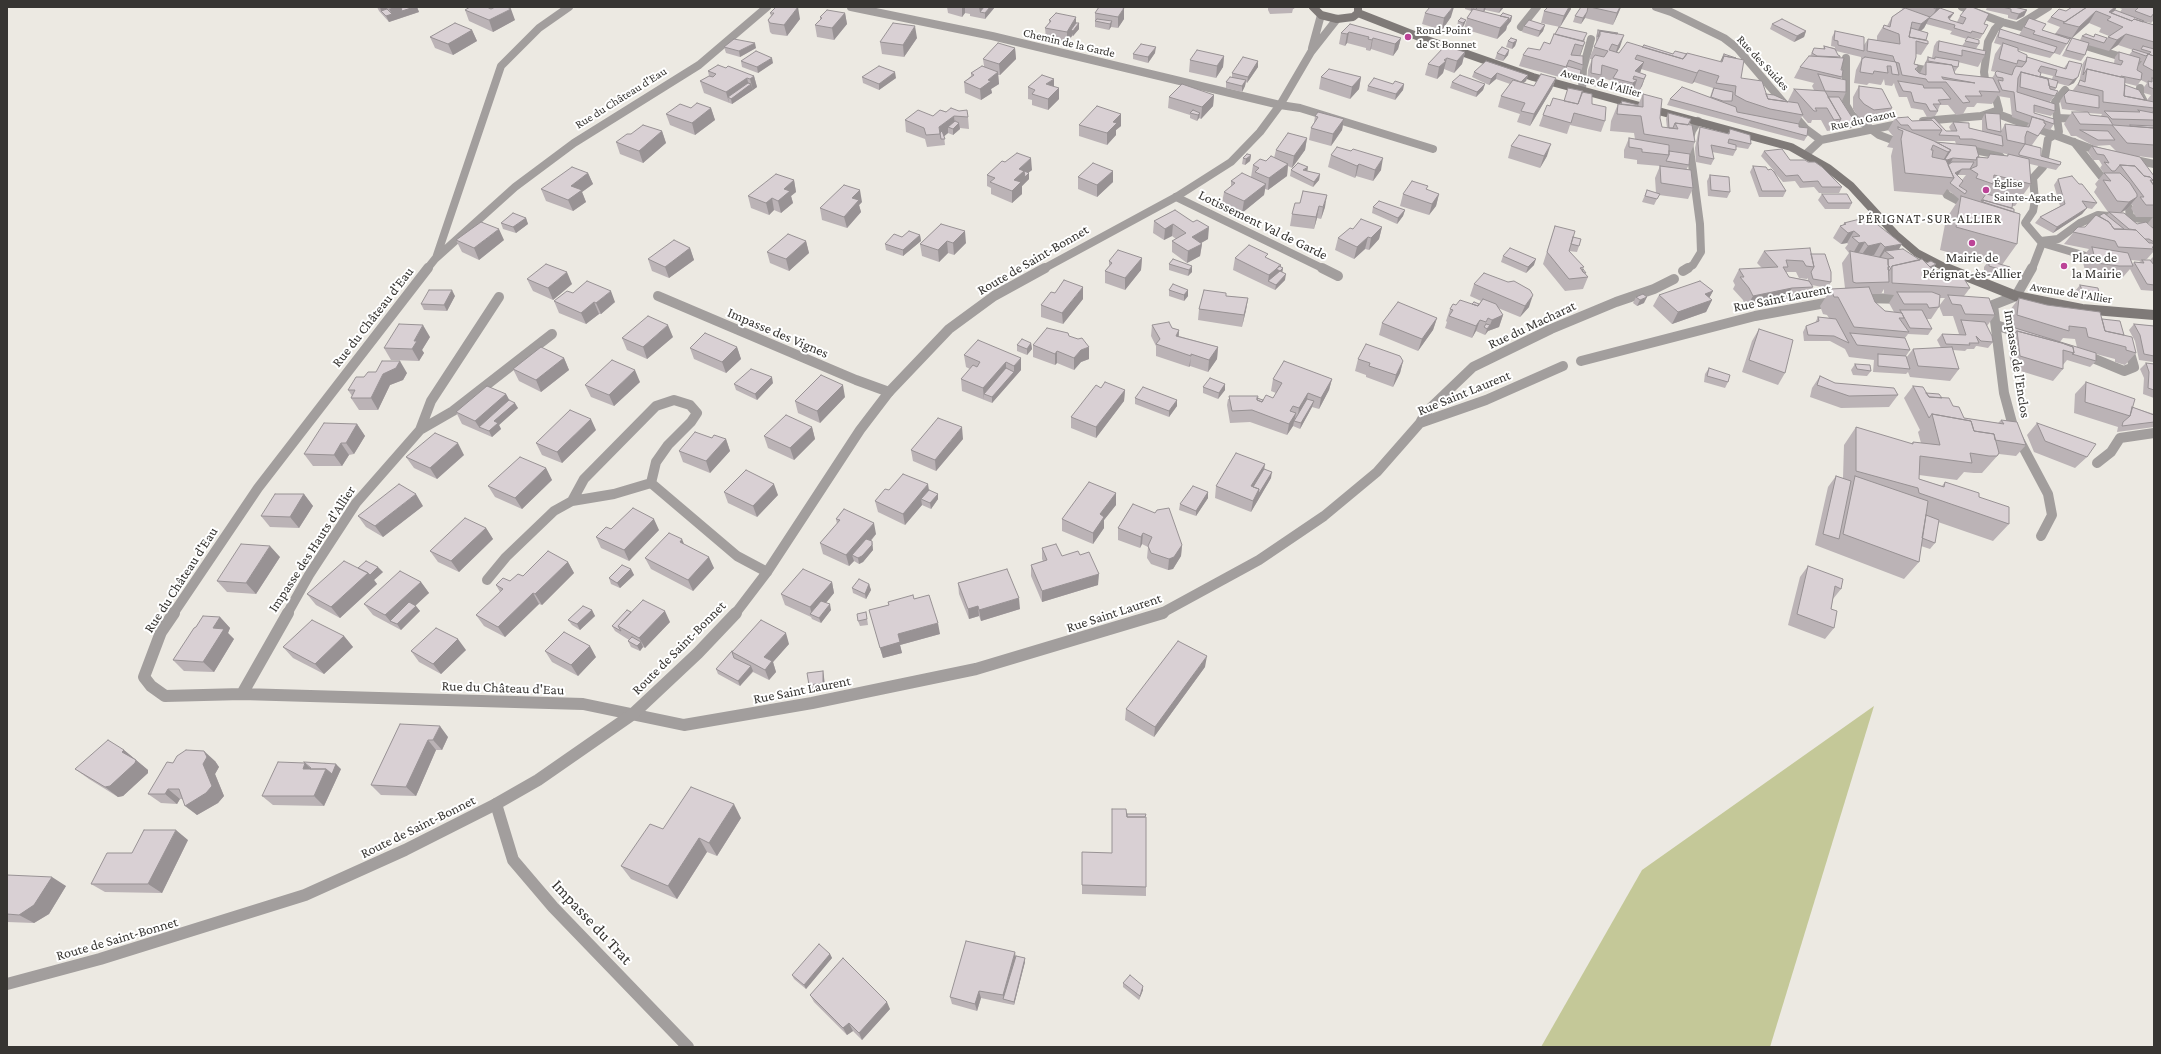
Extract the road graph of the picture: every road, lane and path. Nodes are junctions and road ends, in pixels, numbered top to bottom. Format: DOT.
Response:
graph roads {
  1 [pos="570,7"];
  2 [pos="767,7"];
  3 [pos="851,7"];
  4 [pos="1313,7"];
  5 [pos="1537,7"];
  6 [pos="1656,7"];
  7 [pos="1962,7"];
  8 [pos="2048,7"];
  9 [pos="1358,10"];
  10 [pos="1321,15"];
  11 [pos="1337,19"];
  12 [pos="2002,22"];
  13 [pos="2019,25"];
  14 [pos="1520,27"];
  15 [pos="2042,32"];
  16 [pos="1591,39"];
  17 [pos="2070,41"];
  18 [pos="1311,52"];
  19 [pos="1846,58"];
  20 [pos="1915,68"];
  21 [pos="2154,68"];
  22 [pos="1946,73"];
  23 [pos="1977,78"];
  24 [pos="1985,79"];
  25 [pos="2140,88"];
  26 [pos="1582,90"];
  27 [pos="2065,90"];
  28 [pos="1280,105"];
  29 [pos="1995,113"];
  30 [pos="2057,118"];
  31 [pos="2085,119"];
  32 [pos="1698,121"];
  33 [pos="2143,121"];
  34 [pos="2154,122"];
  35 [pos="1792,127"];
  36 [pos="1806,129"];
  37 [pos="1869,129"];
  38 [pos="2053,135"];
  39 [pos="1821,140"];
  40 [pos="2074,142"];
  41 [pos="1913,145"];
  42 [pos="1956,148"];
  43 [pos="1433,150"];
  44 [pos="1806,154"];
  45 [pos="2111,155"];
  46 [pos="2126,158"];
  47 [pos="2154,164"];
  48 [pos="1938,172"];
  49 [pos="2007,172"];
  50 [pos="1176,197"];
  51 [pos="1979,210"];
  52 [pos="2134,219"];
  53 [pos="2154,220"];
  54 [pos="2149,229"];
  55 [pos="2041,242"];
  56 [pos="435,259"];
  57 [pos="2108,261"];
  58 [pos="1683,271"];
  59 [pos="1338,276"];
  60 [pos="1674,279"];
  61 [pos="658,296"];
  62 [pos="2016,296"];
  63 [pos="499,297"];
  64 [pos="1916,300"];
  65 [pos="2110,312"];
  66 [pos="2151,315"];
  67 [pos="2154,322"];
  68 [pos="2117,324"];
  69 [pos="1996,325"];
  70 [pos="552,334"];
  71 [pos="2124,335"];
  72 [pos="2033,337"];
  73 [pos="2077,352"];
  74 [pos="1581,361"];
  75 [pos="1563,366"];
  76 [pos="889,392"];
  77 [pos="1420,423"];
  78 [pos="420,430"];
  79 [pos="2154,433"];
  80 [pos="2097,463"];
  81 [pos="651,483"];
  82 [pos="572,501"];
  83 [pos="2041,536"];
  84 [pos="767,572"];
  85 [pos="488,580"];
  86 [pos="242,694"];
  87 [pos="633,714"];
  88 [pos="496,804"];
  89 [pos="7,984"];
  90 [pos="688,1047"];
  1 -- 56 [label="street, Rue du Château d'Eau"];
  2 -- 56 [label="street, Rue du Château d'Eau"];
  3 -- 28 [label="street, Chemin de la Garde"];
  4 -- 10 [label="main road"];
  5 -- 14 [label="street"];
  6 -- 36 [label="street, Rue des Suides"];
  7 -- 12 [label="street"];
  8 -- 13 [label="street"];
  9 -- 11 [label="main road"];
  9 -- 26 [label="main road, Avenue de l'Allier"];
  10 -- 11 [label="main road"];
  10 -- 18 [label="street, Route de Saint-Bonnet"];
  11 -- 18 [label="street, Route de Saint-Bonnet"];
  12 -- 13 [label="street"];
  12 -- 24 [label="street"];
  13 -- 15 [label="street"];
  16 -- 26 [label="street"];
  17 -- 21 [label="street"];
  18 -- 28 [label="street, Route de Saint-Bonnet"];
  19 -- 37 [label="street"];
  20 -- 22 [label="street"];
  23 -- 24 [label="street"];
  24 -- 29 [label="street"];
  25 -- 34 [label="street"];
  26 -- 32 [label="main road, Avenue de l'Allier"];
  27 -- 30 [label="street"];
  28 -- 43 [label="street, Chemin de la Garde"];
  28 -- 50 [label="street, Route de Saint-Bonnet"];
  29 -- 37 [label="street, Rue du Gazou"];
  29 -- 38 [label="street"];
  30 -- 31 [label="street"];
  30 -- 38 [label="street"];
  32 -- 44 [label="main road, Avenue de l'Allier"];
  32 -- 58 [label="street"];
  33 -- 34 [label="street"];
  35 -- 36 [label="street"];
  36 -- 39 [label="street, Rue des Suides"];
  37 -- 39 [label="street, Rue du Gazou"];
  37 -- 41 [label="street"];
  38 -- 40 [label="street"];
  38 -- 55 [label="street"];
  39 -- 44 [label="street, Rue du Gazou"];
  40 -- 45 [label="street"];
  40 -- 52 [label="street"];
  42 -- 49 [label="street"];
  44 -- 62 [label="main road, Avenue de l'Allier"];
  46 -- 47 [label="street"];
  48 -- 51 [label="street"];
  50 -- 59 [label="street, Lotissement Val de Garde"];
  50 -- 76 [label="street, Route de Saint-Bonnet"];
  52 -- 53 [label="street"];
  52 -- 54 [label="street"];
  52 -- 55 [label="street"];
  55 -- 57 [label="street"];
  55 -- 62 [label="street"];
  56 -- 86 [label="street, Rue du Château d'Eau"];
  60 -- 77 [label="street, Rue du Macharat"];
  61 -- 76 [label="street, Impasse des Vignes"];
  62 -- 65 [label="main road, Avenue de l'Allier"];
  62 -- 69 [label="street, Impasse de l'Enclos"];
  63 -- 78 [label="street, Impasse des Hauts d'Allier"];
  64 -- 74 [label="street, Rue Saint Laurent"];
  65 -- 66 [label="main road, Avenue de l'Allier"];
  65 -- 68 [label="street"];
  66 -- 67 [label="street"];
  69 -- 72 [label="street"];
  69 -- 83 [label="street, Impasse de l'Enclos"];
  70 -- 78 [label="street, Impasse des Hauts d'Allier"];
  71 -- 73 [label="street"];
  75 -- 77 [label="street, Rue Saint Laurent"];
  76 -- 84 [label="street, Route de Saint-Bonnet"];
  77 -- 87 [label="street, Rue Saint Laurent"];
  78 -- 86 [label="street, Impasse des Hauts d'Allier"];
  79 -- 80 [label="street"];
  81 -- 82 [label="street"];
  81 -- 82 [label="street"];
  81 -- 84 [label="street"];
  82 -- 85 [label="street"];
  84 -- 87 [label="street, Route de Saint-Bonnet"];
  86 -- 87 [label="street, Rue du Château d'Eau"];
  87 -- 88 [label="street, Route de Saint-Bonnet"];
  88 -- 89 [label="street, Route de Saint-Bonnet"];
  88 -- 90 [label="street, Impasse du Trat"];
}
